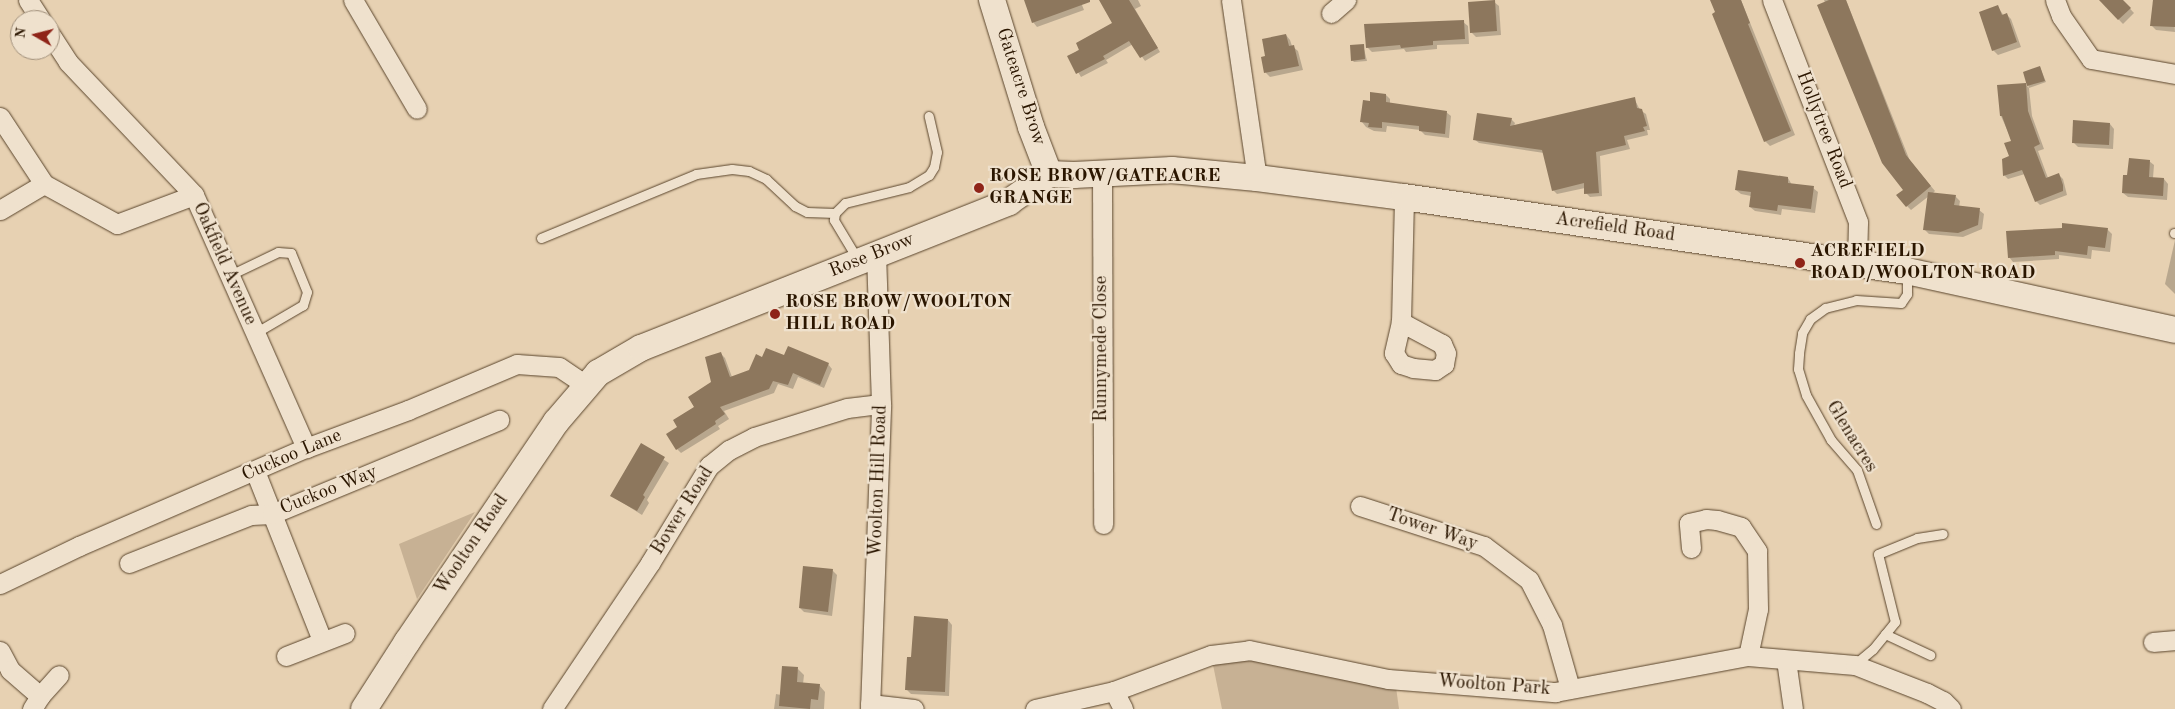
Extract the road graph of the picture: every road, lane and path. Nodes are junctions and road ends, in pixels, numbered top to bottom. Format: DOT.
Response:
graph roads {
  1 [pos="353,0"];
  2 [pos="992,0"];
  3 [pos="1231,0"];
  4 [pos="1346,0"];
  5 [pos="1772,0"];
  6 [pos="2055,0"];
  7 [pos="1331,13"];
  8 [pos="60,50"];
  9 [pos="2175,74"];
  10 [pos="417,109"];
  11 [pos="929,116"];
  12 [pos="0,117"];
  13 [pos="1049,174"];
  14 [pos="1102,174"];
  15 [pos="1257,178"];
  16 [pos="44,184"];
  17 [pos="194,195"];
  18 [pos="1404,197"];
  19 [pos="0,210"];
  20 [pos="835,213"];
  21 [pos="541,238"];
  22 [pos="867,257"];
  23 [pos="1857,263"];
  24 [pos="1907,271"];
  25 [pos="230,275"];
  26 [pos="1401,322"];
  27 [pos="2175,330"];
  28 [pos="256,333"];
  29 [pos="586,385"];
  30 [pos="881,404"];
  31 [pos="499,420"];
  32 [pos="306,448"];
  33 [pos="255,471"];
  34 [pos="1360,506"];
  35 [pos="272,514"];
  36 [pos="1103,524"];
  37 [pos="1876,524"];
  38 [pos="1943,534"];
  39 [pos="1691,548"];
  40 [pos="129,563"];
  41 [pos="0,584"];
  42 [pos="345,633"];
  43 [pos="1884,634"];
  44 [pos="322,640"];
  45 [pos="2175,640"];
  46 [pos="2153,642"];
  47 [pos="0,651"];
  48 [pos="1930,655"];
  49 [pos="286,656"];
  50 [pos="1748,656"];
  51 [pos="1786,660"];
  52 [pos="1854,664"];
  53 [pos="59,675"];
  54 [pos="1114,691"];
  55 [pos="1559,696"];
  56 [pos="36,703"];
  57 [pos="870,706"];
  58 [pos="364,709"];
  59 [pos="552,709"];
  60 [pos="914,709"];
  61 [pos="1035,709"];
  62 [pos="1123,709"];
  63 [pos="1793,709"];
  64 [pos="1951,709"];
  1 -- 10 [label="street"];
  2 -- 13 [label="main road, Gateacre Brow"];
  3 -- 15 [label="street"];
  4 -- 7 [label="street"];
  5 -- 23 [label="street, Hollytree Road"];
  6 -- 9 [label="street"];
  8 -- 17 [label="street, Oakfield Avenue"];
  11 -- 20 [label="lane"];
  12 -- 16 [label="street"];
  13 -- 14 [label="main road, Acrefield Road"];
  13 -- 22 [label="main road, Rose Brow"];
  14 -- 15 [label="main road, Acrefield Road"];
  14 -- 36 [label="street, Runnymede Close"];
  15 -- 18 [label="main road, Acrefield Road"];
  16 -- 17 [label="street"];
  16 -- 19 [label="street"];
  17 -- 25 [label="street, Oakfield Avenue"];
  18 -- 23 [label="main road, Acrefield Road"];
  18 -- 26 [label="street"];
  20 -- 21 [label="lane"];
  20 -- 22 [label="lane"];
  22 -- 29 [label="main road, Rose Brow"];
  22 -- 30 [label="street, Woolton Hill Road"];
  23 -- 24 [label="main road, Acrefield Road"];
  24 -- 27 [label="main road, Acrefield Road"];
  24 -- 37 [label="lane, Glenacres"];
  25 -- 28 [label="street, Oakfield Avenue"];
  25 -- 28 [label="lane"];
  28 -- 32 [label="street, Oakfield Avenue"];
  29 -- 32 [label="street, Cuckoo Lane"];
  29 -- 58 [label="main road, Woolton Road"];
  30 -- 57 [label="street, Woolton Hill Road"];
  30 -- 59 [label="street, Bower Road"];
  31 -- 35 [label="street, Cuckoo Way"];
  32 -- 33 [label="street, Cuckoo Lane"];
  33 -- 35 [label="street"];
  33 -- 41 [label="street, Cuckoo Lane"];
  34 -- 55 [label="street, Tower Way"];
  35 -- 40 [label="street, Cuckoo Way"];
  35 -- 44 [label="street"];
  38 -- 43 [label="lane"];
  39 -- 50 [label="street"];
  42 -- 44 [label="street"];
  43 -- 48 [label="lane"];
  43 -- 52 [label="lane"];
  44 -- 49 [label="street"];
  45 -- 46 [label="street"];
  47 -- 56 [label="street"];
  50 -- 51 [label="street, Woolton Park"];
  50 -- 55 [label="street, Woolton Park"];
  51 -- 52 [label="street, Woolton Park"];
  51 -- 63 [label="street"];
  52 -- 64 [label="street, Woolton Park"];
  53 -- 56 [label="street"];
  54 -- 55 [label="street, Woolton Park"];
  54 -- 61 [label="street, Woolton Park"];
  54 -- 62 [label="street"];
  57 -- 60 [label="street"];
}
